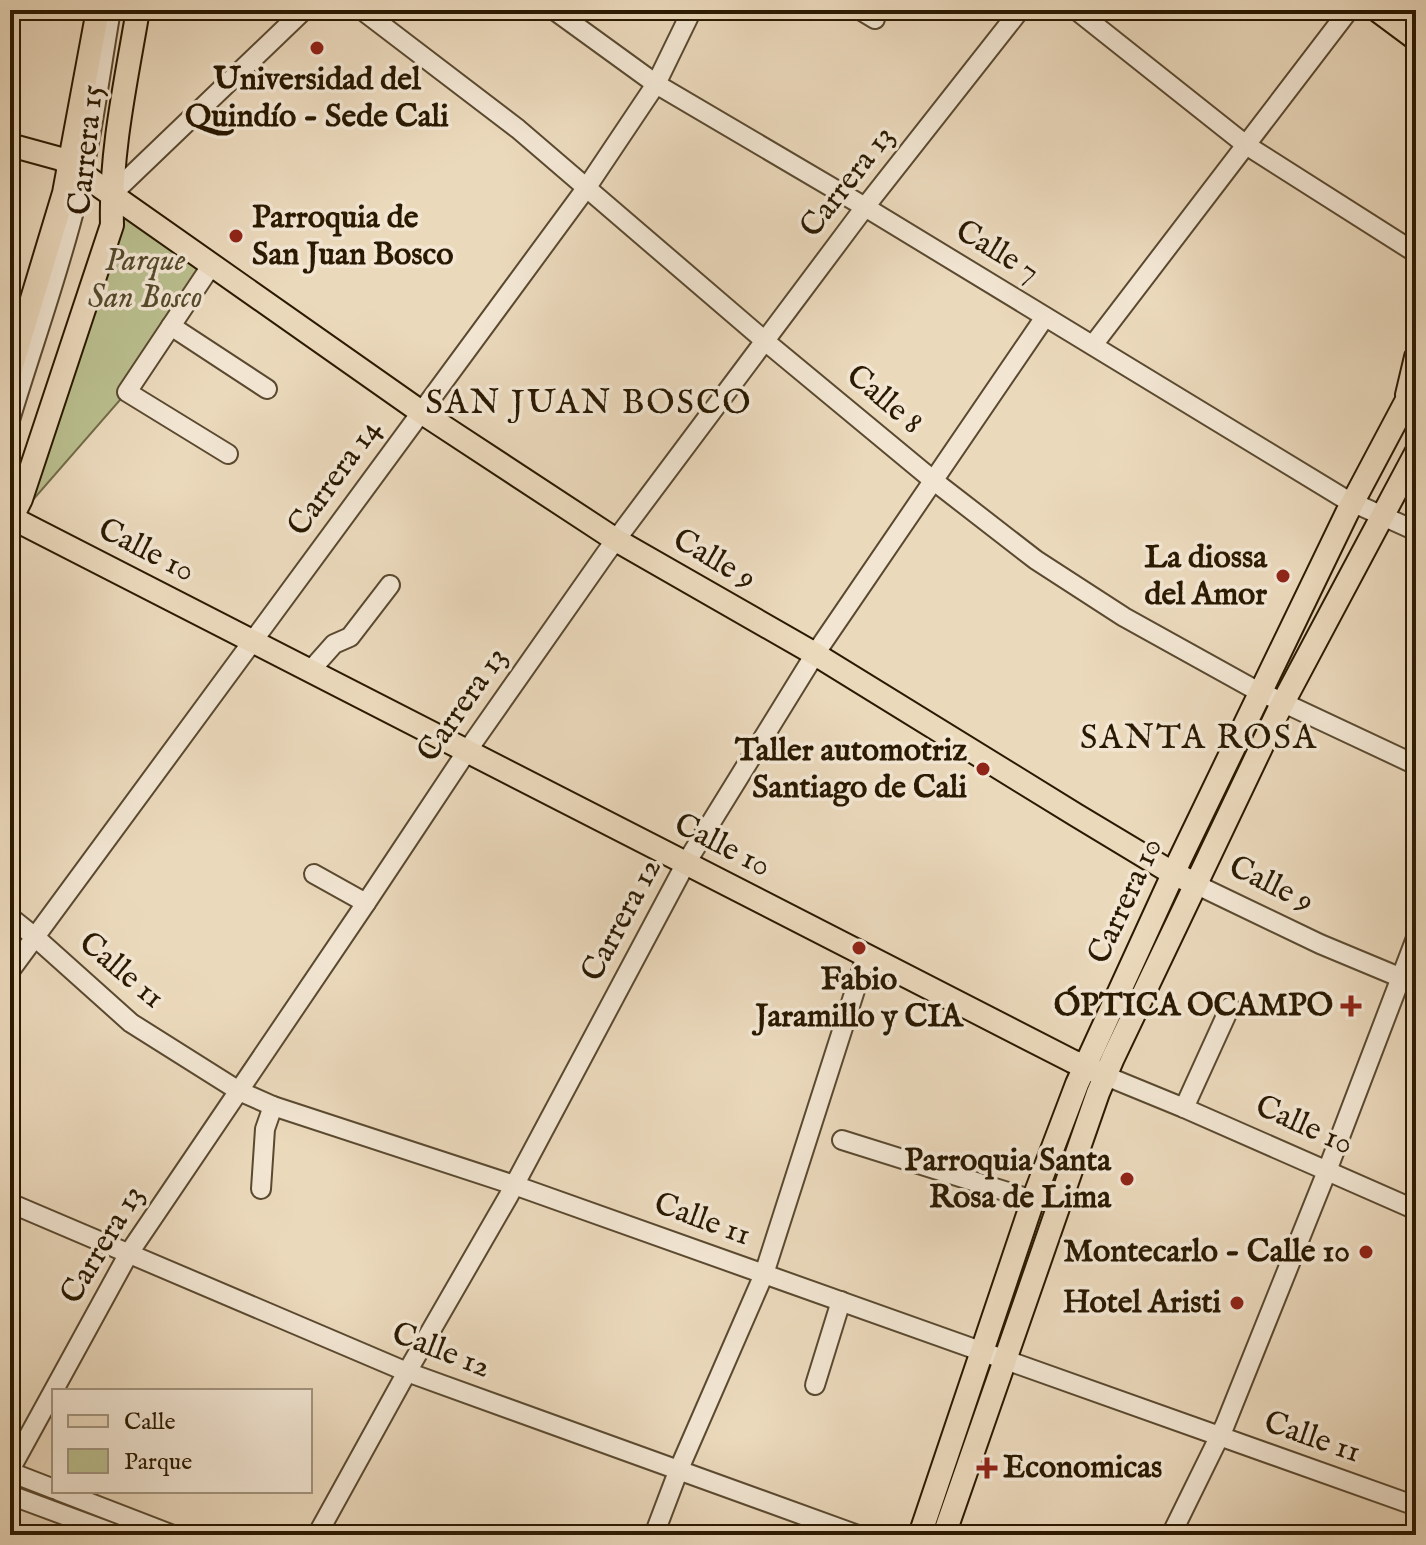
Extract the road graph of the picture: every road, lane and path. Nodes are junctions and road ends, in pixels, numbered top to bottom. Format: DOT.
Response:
graph roads {
  1 [pos="98,10"];
  2 [pos="111,10"];
  3 [pos="128,10"];
  4 [pos="138,10"];
  5 [pos="304,10"];
  6 [pos="362,10"];
  7 [pos="554,10"];
  8 [pos="692,10"];
  9 [pos="1020,10"];
  10 [pos="1076,10"];
  11 [pos="1349,10"];
  12 [pos="1377,10"];
  13 [pos="1416,39"];
  14 [pos="656,84"];
  15 [pos="10,145"];
  16 [pos="1246,145"];
  17 [pos="76,169"];
  18 [pos="587,187"];
  19 [pos="108,192"];
  20 [pos="865,207"];
  21 [pos="1416,253"];
  22 [pos="211,266"];
  23 [pos="1045,317"];
  24 [pos="171,326"];
  25 [pos="765,341"];
  26 [pos="1093,345"];
  27 [pos="10,372"];
  28 [pos="1413,375"];
  29 [pos="267,389"];
  30 [pos="421,412"];
  31 [pos="10,420"];
  32 [pos="1416,453"];
  33 [pos="228,454"];
  34 [pos="934,481"];
  35 [pos="1353,502"];
  36 [pos="10,514"];
  37 [pos="1382,517"];
  38 [pos="1416,531"];
  39 [pos="616,540"];
  40 [pos="390,585"];
  41 [pos="253,641"];
  42 [pos="815,654"];
  43 [pos="310,671"];
  44 [pos="1261,692"];
  45 [pos="1283,702"];
  46 [pos="467,751"];
  47 [pos="1416,765"];
  48 [pos="686,863"];
  49 [pos="1174,873"];
  50 [pos="314,874"];
  51 [pos="1195,884"];
  52 [pos="366,903"];
  53 [pos="10,917"];
  54 [pos="35,937"];
  55 [pos="1416,938"];
  56 [pos="866,956"];
  57 [pos="10,971"];
  58 [pos="1409,981"];
  59 [pos="1230,1007"];
  60 [pos="1085,1067"];
  61 [pos="1106,1076"];
  62 [pos="239,1091"];
  63 [pos="273,1106"];
  64 [pos="1184,1108"];
  65 [pos="842,1140"];
  66 [pos="1327,1171"];
  67 [pos="514,1185"];
  68 [pos="261,1189"];
  69 [pos="1033,1200"];
  70 [pos="10,1203"];
  71 [pos="1416,1210"];
  72 [pos="129,1253"];
  73 [pos="764,1274"];
  74 [pos="841,1301"];
  75 [pos="982,1352"];
  76 [pos="1005,1360"];
  77 [pos="407,1372"];
  78 [pos="815,1385"];
  79 [pos="55,1389"];
  80 [pos="52,1394"];
  81 [pos="1219,1437"];
  82 [pos="679,1469"];
  83 [pos="10,1471"];
  84 [pos="52,1488"];
  85 [pos="65,1493"];
  86 [pos="10,1495"];
  87 [pos="1416,1506"];
  88 [pos="118,1535"];
  89 [pos="173,1535"];
  90 [pos="317,1535"];
  91 [pos="654,1535"];
  92 [pos="858,1535"];
  93 [pos="920,1535"];
  94 [pos="944,1535"];
  95 [pos="1171,1535"];
  1 -- 17 [label="main road, Carrera 15"];
  2 -- 17 [label="street"];
  3 -- 19 [label="street"];
  4 -- 19 [label="main road, Carrera 15"];
  5 -- 19 [label="street"];
  6 -- 18 [label="street, Calle 8"];
  7 -- 14 [label="street, Calle 7"];
  8 -- 14 [label="street, Carrera 14"];
  9 -- 20 [label="street, Carrera 13"];
  10 -- 16 [label="street"];
  11 -- 16 [label="street"];
  12 -- 13 [label="main road"];
  14 -- 18 [label="street, Carrera 14"];
  14 -- 20 [label="street, Calle 7"];
  15 -- 17 [label="main road, Calle 9"];
  16 -- 21 [label="street"];
  16 -- 26 [label="street"];
  17 -- 19 [label="main road, Calle 9"];
  17 -- 27 [label="main road, Carrera 15"];
  17 -- 31 [label="street"];
  18 -- 25 [label="street, Calle 8"];
  18 -- 30 [label="street, Carrera 14"];
  19 -- 22 [label="main road, Calle 9"];
  19 -- 36 [label="main road, Carrera 15"];
  20 -- 23 [label="street, Calle 7"];
  20 -- 25 [label="street, Carrera 13"];
  22 -- 24 [label="street"];
  22 -- 30 [label="main road, Calle 9"];
  23 -- 26 [label="street, Calle 7"];
  23 -- 34 [label="street, Carrera 12"];
  24 -- 29 [label="street"];
  24 -- 33 [label="street"];
  25 -- 34 [label="street, Calle 8"];
  25 -- 39 [label="street, Carrera 13"];
  26 -- 35 [label="street, Calle 7"];
  28 -- 35 [label="main road, Carrera 10"];
  30 -- 39 [label="main road, Calle 9"];
  30 -- 41 [label="street, Carrera 14"];
  32 -- 37 [label="main road, Carrera 10"];
  34 -- 42 [label="street, Carrera 12"];
  34 -- 44 [label="street, Calle 8"];
  35 -- 37 [label="street, Calle 7"];
  35 -- 44 [label="main road, Carrera 10"];
  36 -- 41 [label="main road, Calle 10"];
  37 -- 38 [label="street, Calle 7"];
  37 -- 45 [label="main road, Carrera 10"];
  39 -- 42 [label="main road, Calle 9"];
  39 -- 46 [label="street, Carrera 13"];
  40 -- 43 [label="street"];
  41 -- 43 [label="main road, Calle 10"];
  41 -- 54 [label="street, Carrera 14"];
  42 -- 48 [label="street, Carrera 12"];
  42 -- 49 [label="main road, Calle 9"];
  43 -- 46 [label="main road, Calle 10"];
  44 -- 45 [label="street, Calle 8"];
  44 -- 49 [label="main road, Carrera 10"];
  45 -- 47 [label="street, Calle 8"];
  45 -- 51 [label="main road, Carrera 10"];
  46 -- 48 [label="main road, Calle 10"];
  46 -- 52 [label="street, Carrera 13"];
  48 -- 56 [label="main road, Calle 10"];
  48 -- 67 [label="street, Carrera 12"];
  49 -- 51 [label="main road, Calle 9"];
  49 -- 60 [label="main road, Carrera 10"];
  50 -- 52 [label="street"];
  51 -- 58 [label="street, Calle 9"];
  51 -- 61 [label="main road, Carrera 10"];
  52 -- 62 [label="street, Carrera 13"];
  53 -- 54 [label="street, Calle 11"];
  54 -- 57 [label="street, Carrera 14"];
  54 -- 62 [label="street, Calle 11"];
  55 -- 58 [label="street"];
  56 -- 60 [label="main road, Calle 10"];
  56 -- 73 [label="street"];
  58 -- 66 [label="street"];
  59 -- 64 [label="street"];
  60 -- 61 [label="main road, Calle 10"];
  60 -- 69 [label="main road, Carrera 10"];
  61 -- 64 [label="street, Calle 10"];
  61 -- 76 [label="main road, Carrera 10"];
  62 -- 63 [label="street, Calle 11"];
  62 -- 72 [label="street, Carrera 13"];
  63 -- 67 [label="street, Calle 11"];
  63 -- 68 [label="street"];
  64 -- 66 [label="street, Calle 10"];
  65 -- 69 [label="street"];
  66 -- 71 [label="street, Calle 10"];
  66 -- 81 [label="street"];
  67 -- 73 [label="street, Calle 11"];
  67 -- 77 [label="street, Carrera 12"];
  69 -- 75 [label="main road, Carrera 10"];
  70 -- 72 [label="street, Calle 12"];
  72 -- 77 [label="street, Calle 12"];
  72 -- 79 [label="street, Carrera 13"];
  73 -- 74 [label="street, Calle 11"];
  73 -- 82 [label="street"];
  74 -- 75 [label="street, Calle 11"];
  74 -- 78 [label="street"];
  75 -- 76 [label="street, Calle 11"];
  75 -- 93 [label="main road, Carrera 10"];
  76 -- 81 [label="street, Calle 11"];
  76 -- 94 [label="main road, Carrera 10"];
  77 -- 82 [label="street, Calle 12"];
  77 -- 90 [label="street, Carrera 12"];
  80 -- 83 [label="street, Carrera 13"];
  81 -- 87 [label="street, Calle 11"];
  81 -- 95 [label="street"];
  82 -- 91 [label="street"];
  82 -- 92 [label="street, Calle 12"];
  83 -- 84 [label="street"];
  85 -- 89 [label="street"];
  86 -- 88 [label="street"];
}
